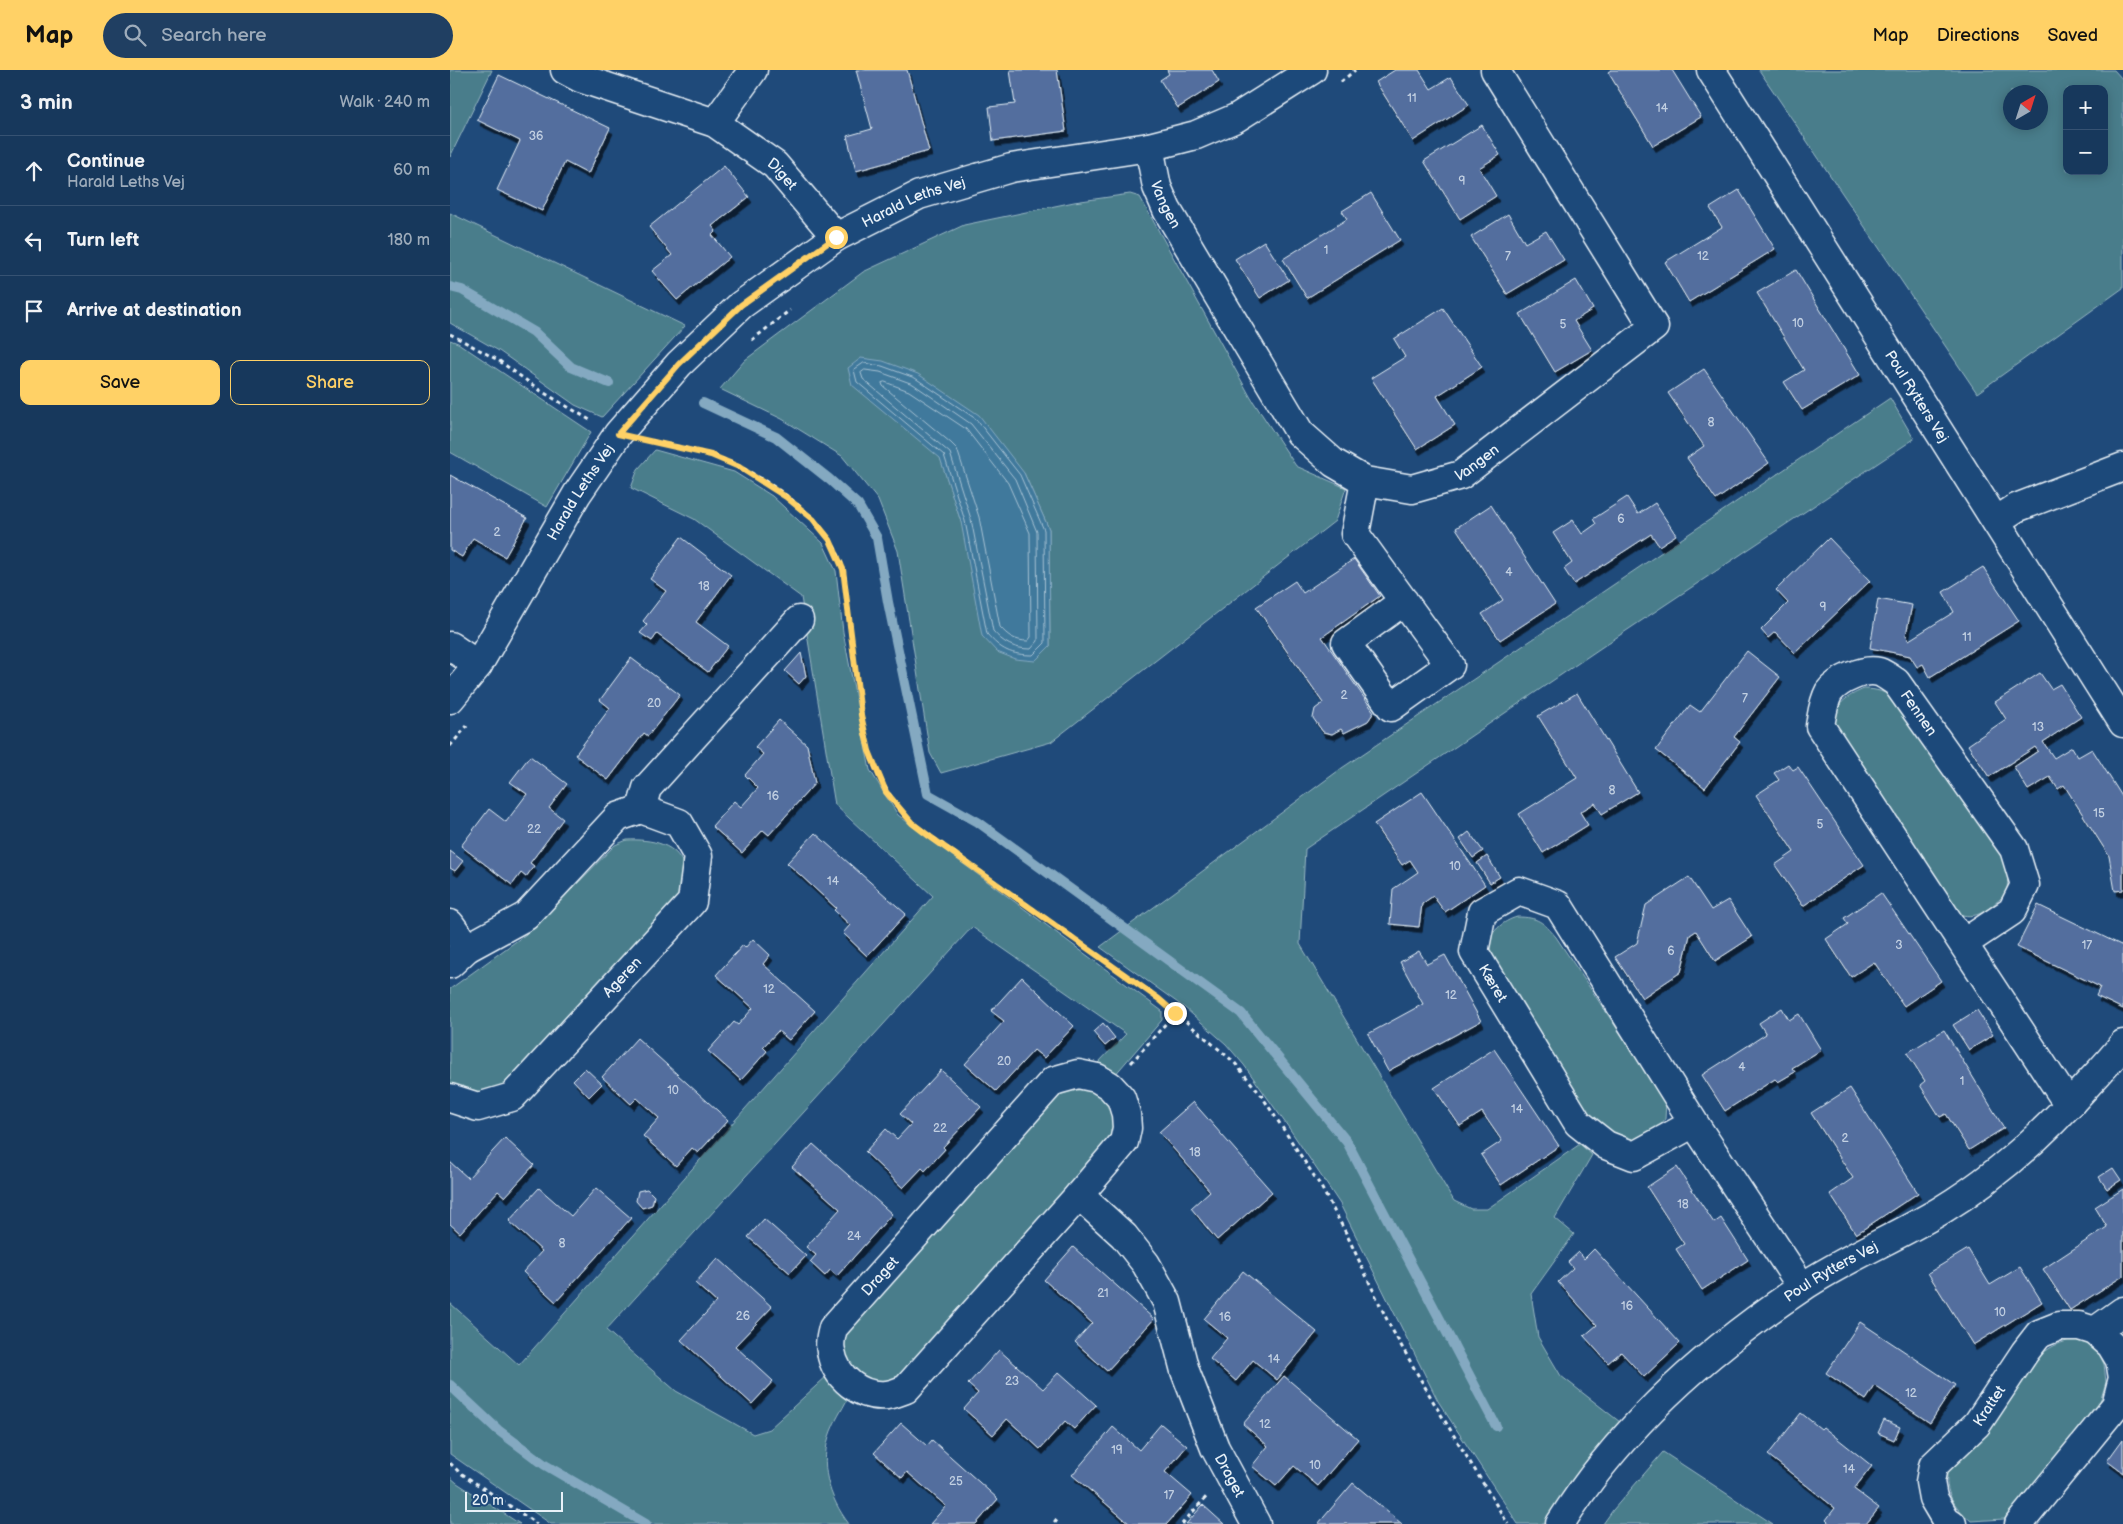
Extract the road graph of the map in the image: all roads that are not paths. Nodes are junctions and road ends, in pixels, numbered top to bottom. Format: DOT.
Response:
graph roads {
  1 [pos="565,70"];
  2 [pos="753,70"];
  3 [pos="1312,70"];
  4 [pos="1495,70"];
  5 [pos="1712,70"];
  6 [pos="715,123"];
  7 [pos="1149,147"];
  8 [pos="836,237"];
  9 [pos="2123,467"];
  10 [pos="1365,481"];
  11 [pos="1996,521"];
  12 [pos="1404,601"];
  13 [pos="799,620"];
  14 [pos="450,646"];
  15 [pos="478,665"];
  16 [pos="450,699"];
  17 [pos="2123,723"];
  18 [pos="641,809"];
  19 [pos="450,924"];
  20 [pos="1964,943"];
  21 [pos="458,956"];
  22 [pos="2123,1044"];
  23 [pos="450,1098"];
  24 [pos="2071,1103"];
  25 [pos="1694,1123"];
  26 [pos="1079,1194"];
  27 [pos="1802,1287"];
  28 [pos="2123,1311"];
  29 [pos="2095,1332"];
  30 [pos="1256,1524"];
  31 [pos="1560,1524"];
  32 [pos="1952,1524"];
  33 [pos="2019,1524"];
  1 -- 6 [label="street, Diget"];
  2 -- 6 [label="street"];
  3 -- 7 [label="street, Harald Leths Vej"];
  4 -- 10 [label="street, Vangen"];
  5 -- 11 [label="street, Poul Rytters Vej"];
  6 -- 8 [label="street, Diget"];
  7 -- 8 [label="street, Harald Leths Vej"];
  7 -- 10 [label="street, Vangen"];
  8 -- 15 [label="street, Harald Leths Vej"];
  9 -- 11 [label="street"];
  10 -- 12 [label="street"];
  11 -- 17 [label="street, Poul Rytters Vej"];
  13 -- 18 [label="street"];
  14 -- 15 [label="street"];
  15 -- 16 [label="street, Harald Leths Vej"];
  18 -- 21 [label="street"];
  18 -- 23 [label="street, Ageren"];
  19 -- 21 [label="street"];
  20 -- 20 [label="street, Fennen"];
  20 -- 24 [label="street, Fennen"];
  22 -- 24 [label="street, Poul Rytters Vej"];
  24 -- 27 [label="street, Poul Rytters Vej"];
  25 -- 25 [label="street, Kæret"];
  25 -- 27 [label="street, Kæret"];
  26 -- 26 [label="street, Draget"];
  26 -- 30 [label="street, Draget"];
  27 -- 31 [label="street, Poul Rytters Vej"];
  28 -- 29 [label="street"];
  29 -- 32 [label="street, Krattet"];
  29 -- 33 [label="street, Krattet"];
}
